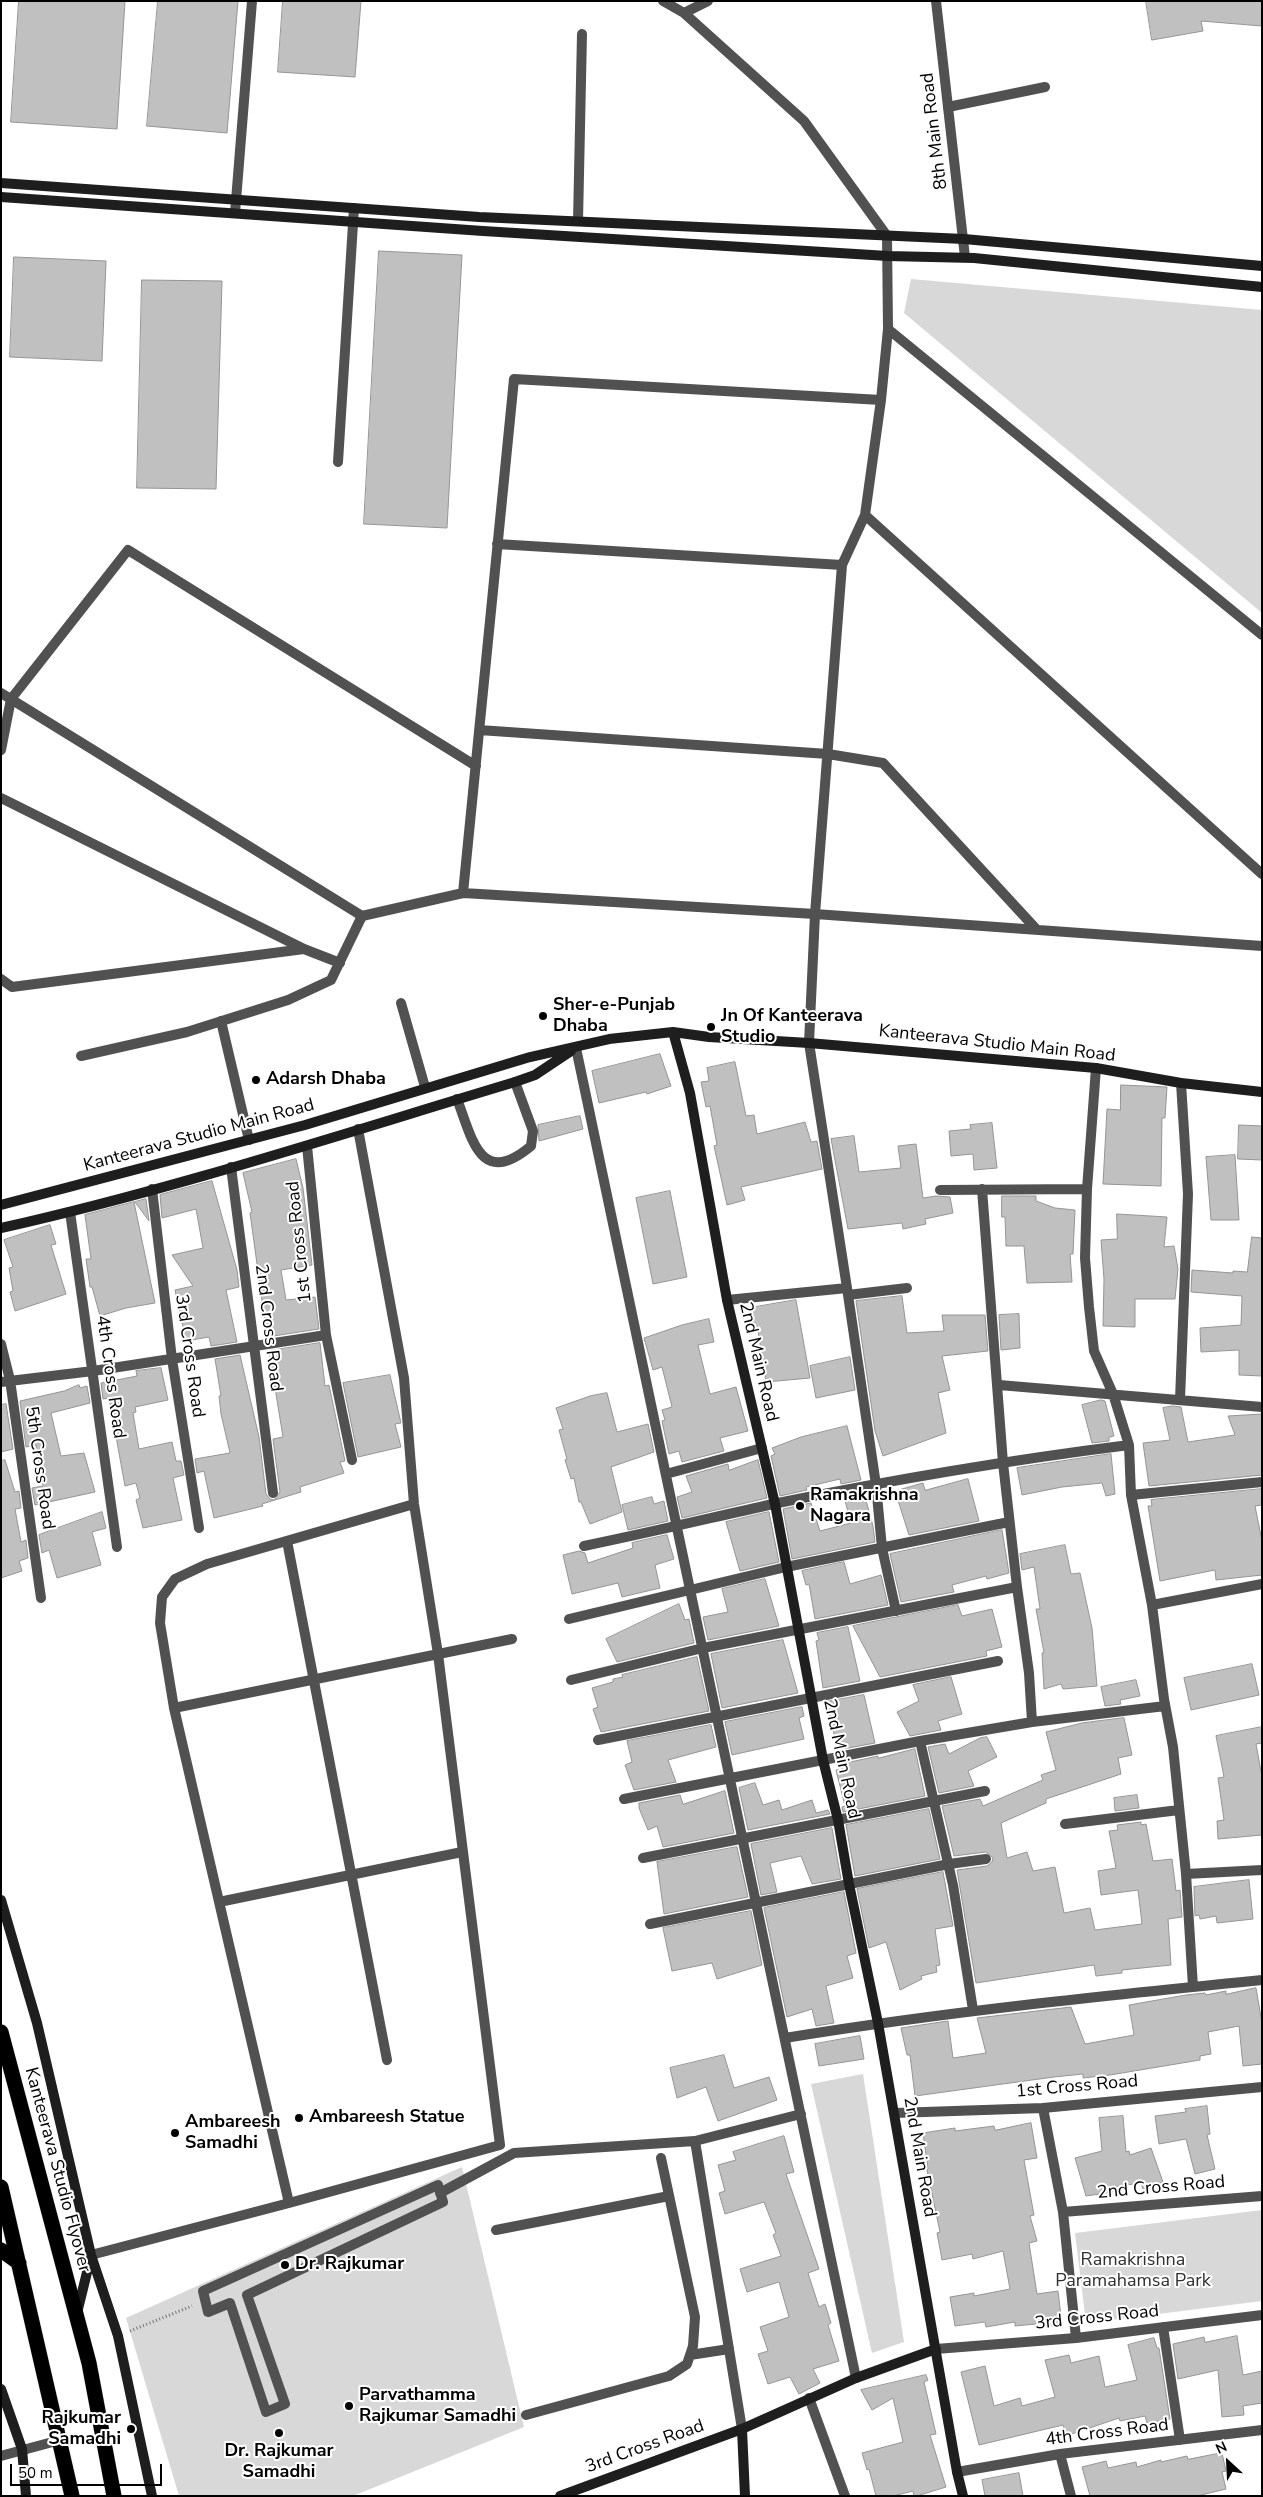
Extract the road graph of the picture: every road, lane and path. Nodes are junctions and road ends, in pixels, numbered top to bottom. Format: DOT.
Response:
graph roads {
  1 [pos="252,1"];
  2 [pos="663,1"];
  3 [pos="708,1"];
  4 [pos="936,1"];
  5 [pos="684,13"];
  6 [pos="582,34"];
  7 [pos="1045,86"];
  8 [pos="948,107"];
  9 [pos="1,183"];
  10 [pos="88,189"];
  11 [pos="1,197"];
  12 [pos="236,200"];
  13 [pos="86,202"];
  14 [pos="354,208"];
  15 [pos="235,213"];
  16 [pos="354,221"];
  17 [pos="578,221"];
  18 [pos="887,236"];
  19 [pos="964,239"];
  20 [pos="1138,254"];
  21 [pos="888,256"];
  22 [pos="965,257"];
  23 [pos="1262,266"];
  24 [pos="1136,273"];
  25 [pos="1262,287"];
  26 [pos="888,329"];
  27 [pos="881,400"];
  28 [pos="338,462"];
  29 [pos="865,515"];
  30 [pos="498,544"];
  31 [pos="842,565"];
  32 [pos="1262,635"];
  33 [pos="1,693"];
  34 [pos="11,699"];
  35 [pos="480,730"];
  36 [pos="1,750"];
  37 [pos="828,754"];
  38 [pos="476,766"];
  39 [pos="1,798"];
  40 [pos="1262,874"];
  41 [pos="463,893"];
  42 [pos="816,914"];
  43 [pos="362,916"];
  44 [pos="1037,930"];
  45 [pos="1262,946"];
  46 [pos="304,949"];
  47 [pos="340,963"];
  48 [pos="1,979"];
  49 [pos="401,1003"];
  50 [pos="221,1021"];
  51 [pos="673,1032"];
  52 [pos="809,1043"];
  53 [pos="576,1048"];
  54 [pos="81,1056"];
  55 [pos="1096,1068"];
  56 [pos="515,1082"];
  57 [pos="1181,1083"];
  58 [pos="425,1087"];
  59 [pos="1262,1092"];
  60 [pos="457,1099"];
  61 [pos="358,1129"];
  62 [pos="249,1140"];
  63 [pos="308,1146"];
  64 [pos="231,1167"];
  65 [pos="152,1189"];
  66 [pos="982,1189"];
  67 [pos="1087,1189"];
  68 [pos="940,1190"];
  69 [pos="1,1205"];
  70 [pos="70,1212"];
  71 [pos="1,1228"];
  72 [pos="907,1288"];
  73 [pos="847,1291"];
  74 [pos="727,1300"];
  75 [pos="326,1335"];
  76 [pos="1,1344"];
  77 [pos="254,1346"];
  78 [pos="172,1359"];
  79 [pos="93,1371"];
  80 [pos="6,1381"];
  81 [pos="999,1385"];
  82 [pos="1113,1394"];
  83 [pos="1180,1400"];
  84 [pos="1262,1407"];
  85 [pos="1129,1445"];
  86 [pos="762,1448"];
  87 [pos="352,1460"];
  88 [pos="1003,1463"];
  89 [pos="666,1474"];
  90 [pos="1262,1482"];
  91 [pos="876,1485"];
  92 [pos="273,1493"];
  93 [pos="1131,1494"];
  94 [pos="414,1504"];
  95 [pos="775,1504"];
  96 [pos="1010,1522"];
  97 [pos="677,1527"];
  98 [pos="199,1528"];
  99 [pos="287,1541"];
  100 [pos="584,1546"];
  101 [pos="117,1547"];
  102 [pos="882,1548"];
  103 [pos="786,1567"];
  104 [pos="1262,1584"];
  105 [pos="1016,1587"];
  106 [pos="690,1590"];
  107 [pos="41,1598"];
  108 [pos="1152,1605"];
  109 [pos="896,1611"];
  110 [pos="569,1619"];
  111 [pos="798,1631"];
  112 [pos="512,1639"];
  113 [pos="703,1648"];
  114 [pos="438,1654"];
  115 [pos="998,1662"];
  116 [pos="315,1679"];
  117 [pos="571,1680"];
  118 [pos="811,1700"];
  119 [pos="1166,1706"];
  120 [pos="174,1708"];
  121 [pos="717,1718"];
  122 [pos="1032,1722"];
  123 [pos="598,1740"];
  124 [pos="920,1741"];
  125 [pos="823,1760"];
  126 [pos="730,1778"];
  127 [pos="985,1791"];
  128 [pos="624,1799"];
  129 [pos="934,1802"];
  130 [pos="1179,1810"];
  131 [pos="838,1820"];
  132 [pos="1065,1824"];
  133 [pos="743,1838"];
  134 [pos="462,1852"];
  135 [pos="643,1858"];
  136 [pos="986,1859"];
  137 [pos="949,1864"];
  138 [pos="1262,1870"];
  139 [pos="352,1873"];
  140 [pos="1186,1874"];
  141 [pos="849,1884"];
  142 [pos="1,1900"];
  143 [pos="219,1902"];
  144 [pos="756,1903"];
  145 [pos="650,1924"];
  146 [pos="1262,1980"];
  147 [pos="1193,1987"];
  148 [pos="973,2010"];
  149 [pos="878,2022"];
  150 [pos="1,2032"];
  151 [pos="785,2038"];
  152 [pos="388,2060"];
  153 [pos="1262,2087"];
  154 [pos="1043,2108"];
  155 [pos="895,2112"];
  156 [pos="800,2114"];
  157 [pos="695,2141"];
  158 [pos="661,2158"];
  159 [pos="1,2187"];
  160 [pos="440,2193"];
  161 [pos="669,2196"];
  162 [pos="1262,2196"];
  163 [pos="289,2203"];
  164 [pos="1063,2212"];
  165 [pos="496,2230"];
  166 [pos="1,2250"];
  167 [pos="91,2256"];
  168 [pos="19,2264"];
  169 [pos="1262,2315"];
  170 [pos="163,2317"];
  171 [pos="76,2318"];
  172 [pos="1163,2327"];
  173 [pos="136,2329"];
  174 [pos="1076,2338"];
  175 [pos="729,2349"];
  176 [pos="936,2349"];
  177 [pos="690,2355"];
  178 [pos="856,2378"];
  179 [pos="1,2389"];
  180 [pos="809,2398"];
  181 [pos="526,2415"];
  182 [pos="742,2429"];
  183 [pos="1262,2430"];
  184 [pos="60,2440"];
  185 [pos="1180,2440"];
  186 [pos="22,2449"];
  187 [pos="1060,2454"];
  188 [pos="1,2456"];
  189 [pos="957,2472"];
  190 [pos="26,2496"];
  191 [pos="72,2496"];
  192 [pos="114,2496"];
  193 [pos="152,2496"];
  194 [pos="560,2496"];
  195 [pos="746,2496"];
  196 [pos="845,2496"];
  197 [pos="963,2496"];
  198 [pos="1071,2496"];
  1 -- 12 [label="street"];
  2 -- 5 [label="street"];
  3 -- 5 [label="street"];
  4 -- 8 [label="street, 8th Main Road"];
  5 -- 18 [label="street"];
  6 -- 17 [label="street"];
  7 -- 8 [label="street"];
  8 -- 19 [label="street, 8th Main Road"];
  9 -- 10 [label="street"];
  10 -- 12 [label="street"];
  10 -- 13 [label="street"];
  11 -- 13 [label="street"];
  12 -- 14 [label="street"];
  12 -- 15 [label="street"];
  13 -- 15 [label="street"];
  14 -- 16 [label="street"];
  14 -- 17 [label="street"];
  15 -- 16 [label="street"];
  16 -- 21 [label="street"];
  16 -- 28 [label="street"];
  17 -- 18 [label="street"];
  18 -- 19 [label="street"];
  18 -- 21 [label="street"];
  19 -- 20 [label="street"];
  19 -- 22 [label="street, 8th Main Road"];
  20 -- 23 [label="street"];
  20 -- 24 [label="street"];
  21 -- 22 [label="street"];
  21 -- 26 [label="street"];
  22 -- 24 [label="street"];
  24 -- 25 [label="street"];
  26 -- 27 [label="street"];
  26 -- 32 [label="street"];
  27 -- 29 [label="street"];
  27 -- 30 [label="street"];
  29 -- 31 [label="street"];
  29 -- 40 [label="street"];
  30 -- 31 [label="street"];
  30 -- 35 [label="street"];
  31 -- 37 [label="street"];
  33 -- 34 [label="street"];
  34 -- 36 [label="street"];
  34 -- 38 [label="street"];
  34 -- 43 [label="street"];
  35 -- 37 [label="street"];
  35 -- 38 [label="street"];
  37 -- 42 [label="street"];
  37 -- 44 [label="street"];
  38 -- 41 [label="street"];
  39 -- 46 [label="street"];
  41 -- 42 [label="street"];
  41 -- 43 [label="street"];
  42 -- 44 [label="street"];
  42 -- 52 [label="street"];
  43 -- 47 [label="street"];
  44 -- 45 [label="street"];
  46 -- 47 [label="street"];
  46 -- 48 [label="street"];
  47 -- 50 [label="street"];
  49 -- 58 [label="street"];
  50 -- 54 [label="street"];
  50 -- 62 [label="street"];
  51 -- 52 [label="street, Kanteerava Studio Main Road"];
  51 -- 53 [label="street, Kanteerava Studio Main Road"];
  51 -- 74 [label="street, 2nd Main Road"];
  52 -- 55 [label="street, Kanteerava Studio Main Road"];
  52 -- 73 [label="street"];
  53 -- 56 [label="street"];
  53 -- 58 [label="street, Kanteerava Studio Main Road"];
  53 -- 89 [label="street"];
  55 -- 57 [label="street, Kanteerava Studio Main Road"];
  55 -- 67 [label="street"];
  56 -- 60 [label="street"];
  56 -- 60 [label="street"];
  57 -- 59 [label="street, Kanteerava Studio Main Road"];
  57 -- 83 [label="street"];
  58 -- 62 [label="street, Kanteerava Studio Main Road"];
  60 -- 61 [label="street"];
  61 -- 63 [label="street"];
  61 -- 94 [label="street"];
  62 -- 69 [label="street, Kanteerava Studio Main Road"];
  63 -- 64 [label="street"];
  63 -- 75 [label="street, 1st Cross Road"];
  64 -- 65 [label="street"];
  64 -- 77 [label="street, 2nd Cross Road"];
  65 -- 70 [label="street"];
  65 -- 78 [label="street, 3rd Cross Road"];
  66 -- 67 [label="street"];
  66 -- 68 [label="street"];
  66 -- 81 [label="street"];
  67 -- 82 [label="street"];
  70 -- 71 [label="street"];
  70 -- 79 [label="street, 4th Cross Road"];
  72 -- 73 [label="street"];
  73 -- 74 [label="street"];
  73 -- 91 [label="street"];
  74 -- 86 [label="street, 2nd Main Road"];
  75 -- 77 [label="street"];
  75 -- 87 [label="street, 1st Cross Road"];
  76 -- 80 [label="street, 5th Cross Road"];
  77 -- 78 [label="street"];
  77 -- 92 [label="street, 2nd Cross Road"];
  78 -- 79 [label="street"];
  78 -- 98 [label="street, 3rd Cross Road"];
  79 -- 80 [label="street"];
  79 -- 101 [label="street, 4th Cross Road"];
  80 -- 107 [label="street, 5th Cross Road"];
  81 -- 82 [label="street"];
  81 -- 88 [label="street"];
  82 -- 83 [label="street"];
  82 -- 85 [label="street"];
  83 -- 84 [label="street"];
  85 -- 88 [label="street"];
  85 -- 93 [label="street"];
  86 -- 89 [label="street"];
  86 -- 95 [label="street, 2nd Main Road"];
  88 -- 91 [label="street"];
  88 -- 96 [label="street"];
  89 -- 97 [label="street"];
  90 -- 93 [label="street"];
  91 -- 95 [label="street"];
  91 -- 102 [label="street"];
  93 -- 108 [label="street"];
  94 -- 99 [label="street"];
  94 -- 114 [label="street"];
  95 -- 97 [label="street"];
  95 -- 103 [label="street, 2nd Main Road"];
  96 -- 102 [label="street"];
  96 -- 105 [label="street"];
  97 -- 100 [label="street"];
  97 -- 106 [label="street"];
  99 -- 116 [label="street"];
  99 -- 120 [label="street"];
  102 -- 103 [label="street"];
  102 -- 109 [label="street"];
  103 -- 106 [label="street"];
  103 -- 111 [label="street, 2nd Main Road"];
  104 -- 108 [label="street"];
  105 -- 109 [label="street"];
  105 -- 122 [label="street"];
  106 -- 110 [label="street"];
  106 -- 113 [label="street"];
  108 -- 119 [label="street"];
  109 -- 111 [label="street"];
  111 -- 113 [label="street"];
  111 -- 118 [label="street, 2nd Main Road"];
  112 -- 114 [label="street"];
  113 -- 117 [label="street"];
  113 -- 121 [label="street"];
  114 -- 116 [label="street"];
  114 -- 134 [label="street"];
  115 -- 118 [label="street"];
  116 -- 120 [label="street"];
  116 -- 139 [label="street"];
  118 -- 121 [label="street"];
  118 -- 125 [label="street, 2nd Main Road"];
  119 -- 122 [label="street"];
  119 -- 130 [label="street"];
  120 -- 143 [label="street"];
  121 -- 123 [label="street"];
  121 -- 126 [label="street"];
  122 -- 124 [label="street"];
  124 -- 125 [label="street"];
  124 -- 129 [label="street"];
  125 -- 126 [label="street"];
  125 -- 131 [label="street, 2nd Main Road"];
  126 -- 128 [label="street"];
  126 -- 133 [label="street"];
  127 -- 129 [label="street"];
  129 -- 131 [label="street"];
  129 -- 137 [label="street"];
  130 -- 132 [label="street"];
  130 -- 140 [label="street"];
  131 -- 133 [label="street"];
  131 -- 141 [label="street, 2nd Main Road"];
  133 -- 135 [label="street"];
  133 -- 144 [label="street"];
  134 -- 139 [label="street"];
  134 -- 163 [label="street"];
  136 -- 137 [label="street"];
  137 -- 141 [label="street"];
  137 -- 148 [label="street"];
  138 -- 140 [label="street"];
  139 -- 143 [label="street"];
  139 -- 152 [label="street"];
  140 -- 147 [label="street"];
  141 -- 144 [label="street"];
  141 -- 149 [label="street, 2nd Main Road"];
  142 -- 167 [label="street"];
  143 -- 163 [label="street"];
  144 -- 145 [label="street"];
  144 -- 151 [label="street"];
  146 -- 147 [label="street"];
  147 -- 148 [label="street"];
  148 -- 149 [label="street"];
  149 -- 151 [label="street"];
  149 -- 155 [label="street, 2nd Main Road"];
  150 -- 171 [label="highway, Kanteerava Studio Flyover"];
  151 -- 156 [label="street"];
  153 -- 154 [label="street, 1st Cross Road"];
  154 -- 155 [label="street, 1st Cross Road"];
  154 -- 164 [label="street"];
  155 -- 176 [label="street, 2nd Main Road"];
  156 -- 157 [label="street"];
  156 -- 178 [label="street"];
  157 -- 160 [label="street"];
  157 -- 175 [label="street"];
  158 -- 161 [label="street"];
  159 -- 168 [label="highway"];
  160 -- 160 [label="street"];
  161 -- 165 [label="street"];
  161 -- 177 [label="street"];
  162 -- 164 [label="street, 2nd Cross Road"];
  163 -- 167 [label="street"];
  164 -- 174 [label="street"];
  166 -- 168 [label="highway"];
  167 -- 171 [label="street"];
  167 -- 193 [label="street"];
  168 -- 184 [label="highway"];
  169 -- 172 [label="street, 3rd Cross Road"];
  170 -- 173 [label="path"];
  171 -- 192 [label="highway, Kanteerava Studio Flyover"];
  172 -- 174 [label="street, 3rd Cross Road"];
  172 -- 185 [label="street"];
  174 -- 176 [label="street, 3rd Cross Road"];
  175 -- 177 [label="street"];
  175 -- 182 [label="street"];
  176 -- 178 [label="street, 3rd Cross Road"];
  176 -- 189 [label="street, 2nd Main Road"];
  177 -- 181 [label="street"];
  178 -- 180 [label="street, 3rd Cross Road"];
  179 -- 186 [label="street"];
  180 -- 182 [label="street, 3rd Cross Road"];
  180 -- 196 [label="street"];
  182 -- 194 [label="street, 3rd Cross Road"];
  182 -- 195 [label="street"];
  183 -- 185 [label="street, 4th Cross Road"];
  184 -- 186 [label="street"];
  184 -- 191 [label="highway"];
  185 -- 187 [label="street, 4th Cross Road"];
  186 -- 188 [label="street"];
  186 -- 190 [label="street"];
  187 -- 189 [label="street, 4th Cross Road"];
  187 -- 198 [label="street"];
  189 -- 197 [label="street, 2nd Main Road"];
}
